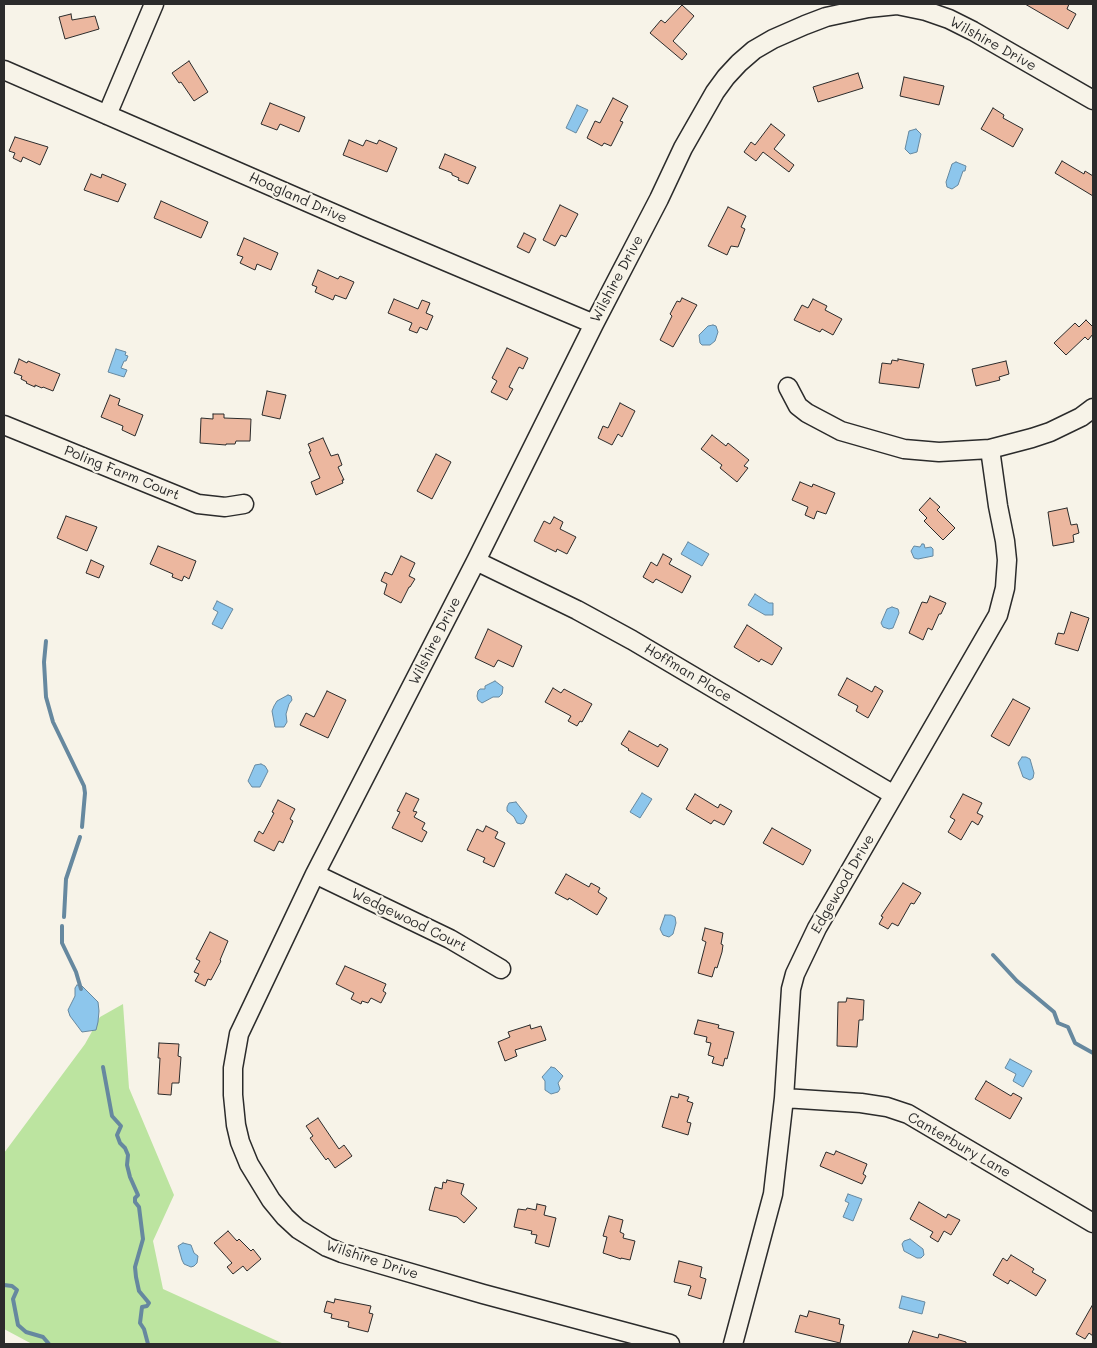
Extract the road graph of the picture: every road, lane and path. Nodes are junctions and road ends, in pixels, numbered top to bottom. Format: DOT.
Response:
graph roads {
  1 [pos="154,4"];
  2 [pos="897,4"];
  3 [pos="4,70"];
  4 [pos="1093,100"];
  5 [pos="107,114"];
  6 [pos="594,324"];
  7 [pos="788,387"];
  8 [pos="1093,408"];
  9 [pos="4,425"];
  10 [pos="990,449"];
  11 [pos="244,504"];
  12 [pos="476,561"];
  13 [pos="894,794"];
  14 [pos="315,874"];
  15 [pos="502,969"];
  16 [pos="784,1098"];
  17 [pos="1093,1223"];
  18 [pos="670,1344"];
  19 [pos="733,1344"];
  1 -- 5 [label="street"];
  2 -- 4 [label="street, Wilshire Drive"];
  2 -- 6 [label="street, Wilshire Drive"];
  3 -- 5 [label="street, Hoagland Drive"];
  5 -- 6 [label="street, Hoagland Drive"];
  6 -- 12 [label="street, Wilshire Drive"];
  7 -- 10 [label="street"];
  8 -- 10 [label="street"];
  9 -- 11 [label="street, Poling Farm Court"];
  10 -- 13 [label="street, Edgewood Drive"];
  12 -- 13 [label="street, Hoffman Place"];
  12 -- 14 [label="street, Wilshire Drive"];
  13 -- 16 [label="street, Edgewood Drive"];
  14 -- 15 [label="street, Wedgewood Court"];
  14 -- 18 [label="street, Wilshire Drive"];
  16 -- 17 [label="street, Canterbury Lane"];
  16 -- 19 [label="street, Edgewood Drive"];
}
